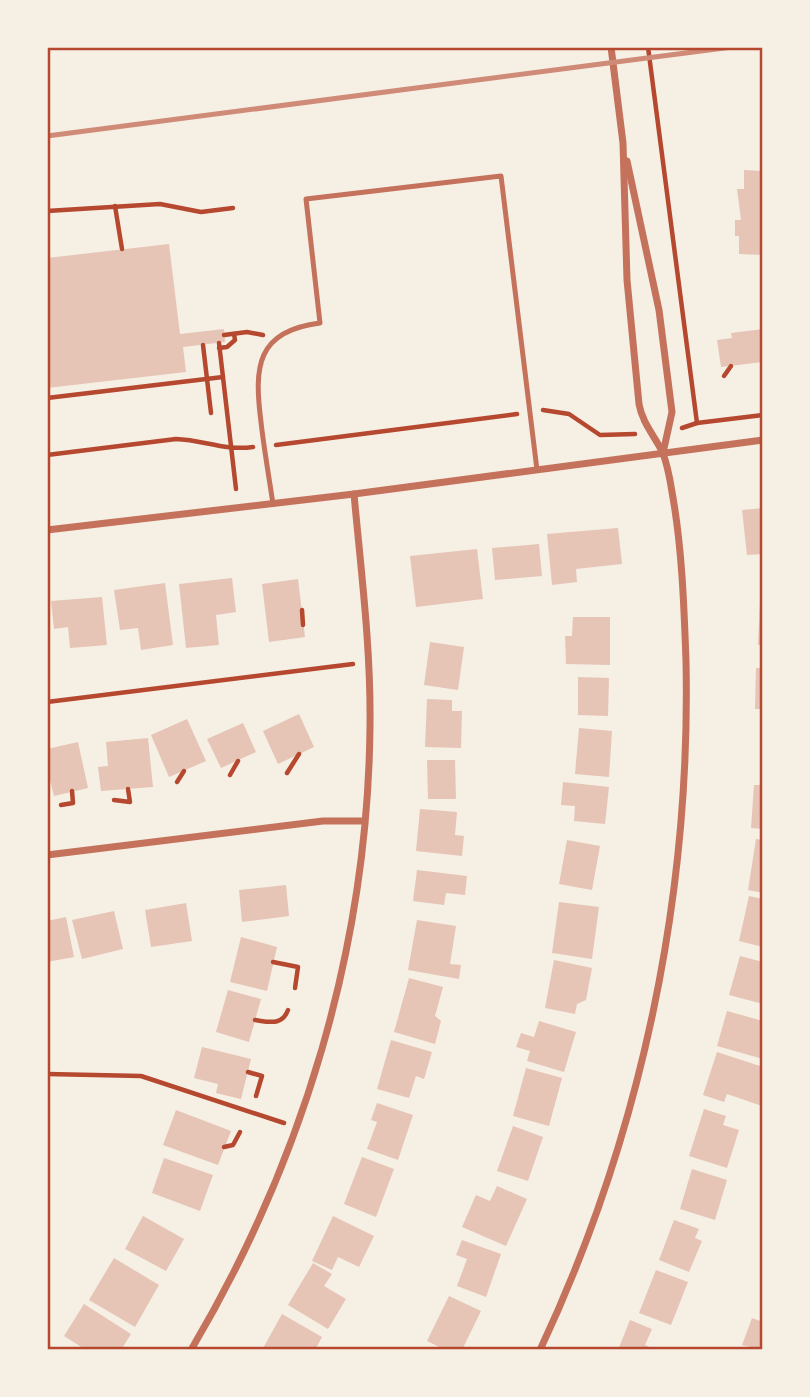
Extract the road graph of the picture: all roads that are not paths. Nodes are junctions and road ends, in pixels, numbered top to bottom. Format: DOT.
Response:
graph roads {
  1 [pos="611,47"];
  2 [pos="622,143"];
  3 [pos="763,440"];
  4 [pos="663,453"];
  5 [pos="537,470"];
  6 [pos="354,494"];
  7 [pos="273,504"];
  8 [pos="47,530"];
  9 [pos="364,821"];
  10 [pos="47,855"];
  11 [pos="191,1350"];
  12 [pos="540,1350"];
  1 -- 2 [label="street"];
  2 -- 4 [label="street"];
  2 -- 4 [label="street"];
  3 -- 4 [label="street"];
  4 -- 5 [label="street"];
  4 -- 12 [label="street"];
  5 -- 6 [label="street"];
  5 -- 7 [label="lane"];
  6 -- 7 [label="street"];
  6 -- 9 [label="street"];
  7 -- 8 [label="street"];
  9 -- 10 [label="street"];
  9 -- 11 [label="street"];
}
